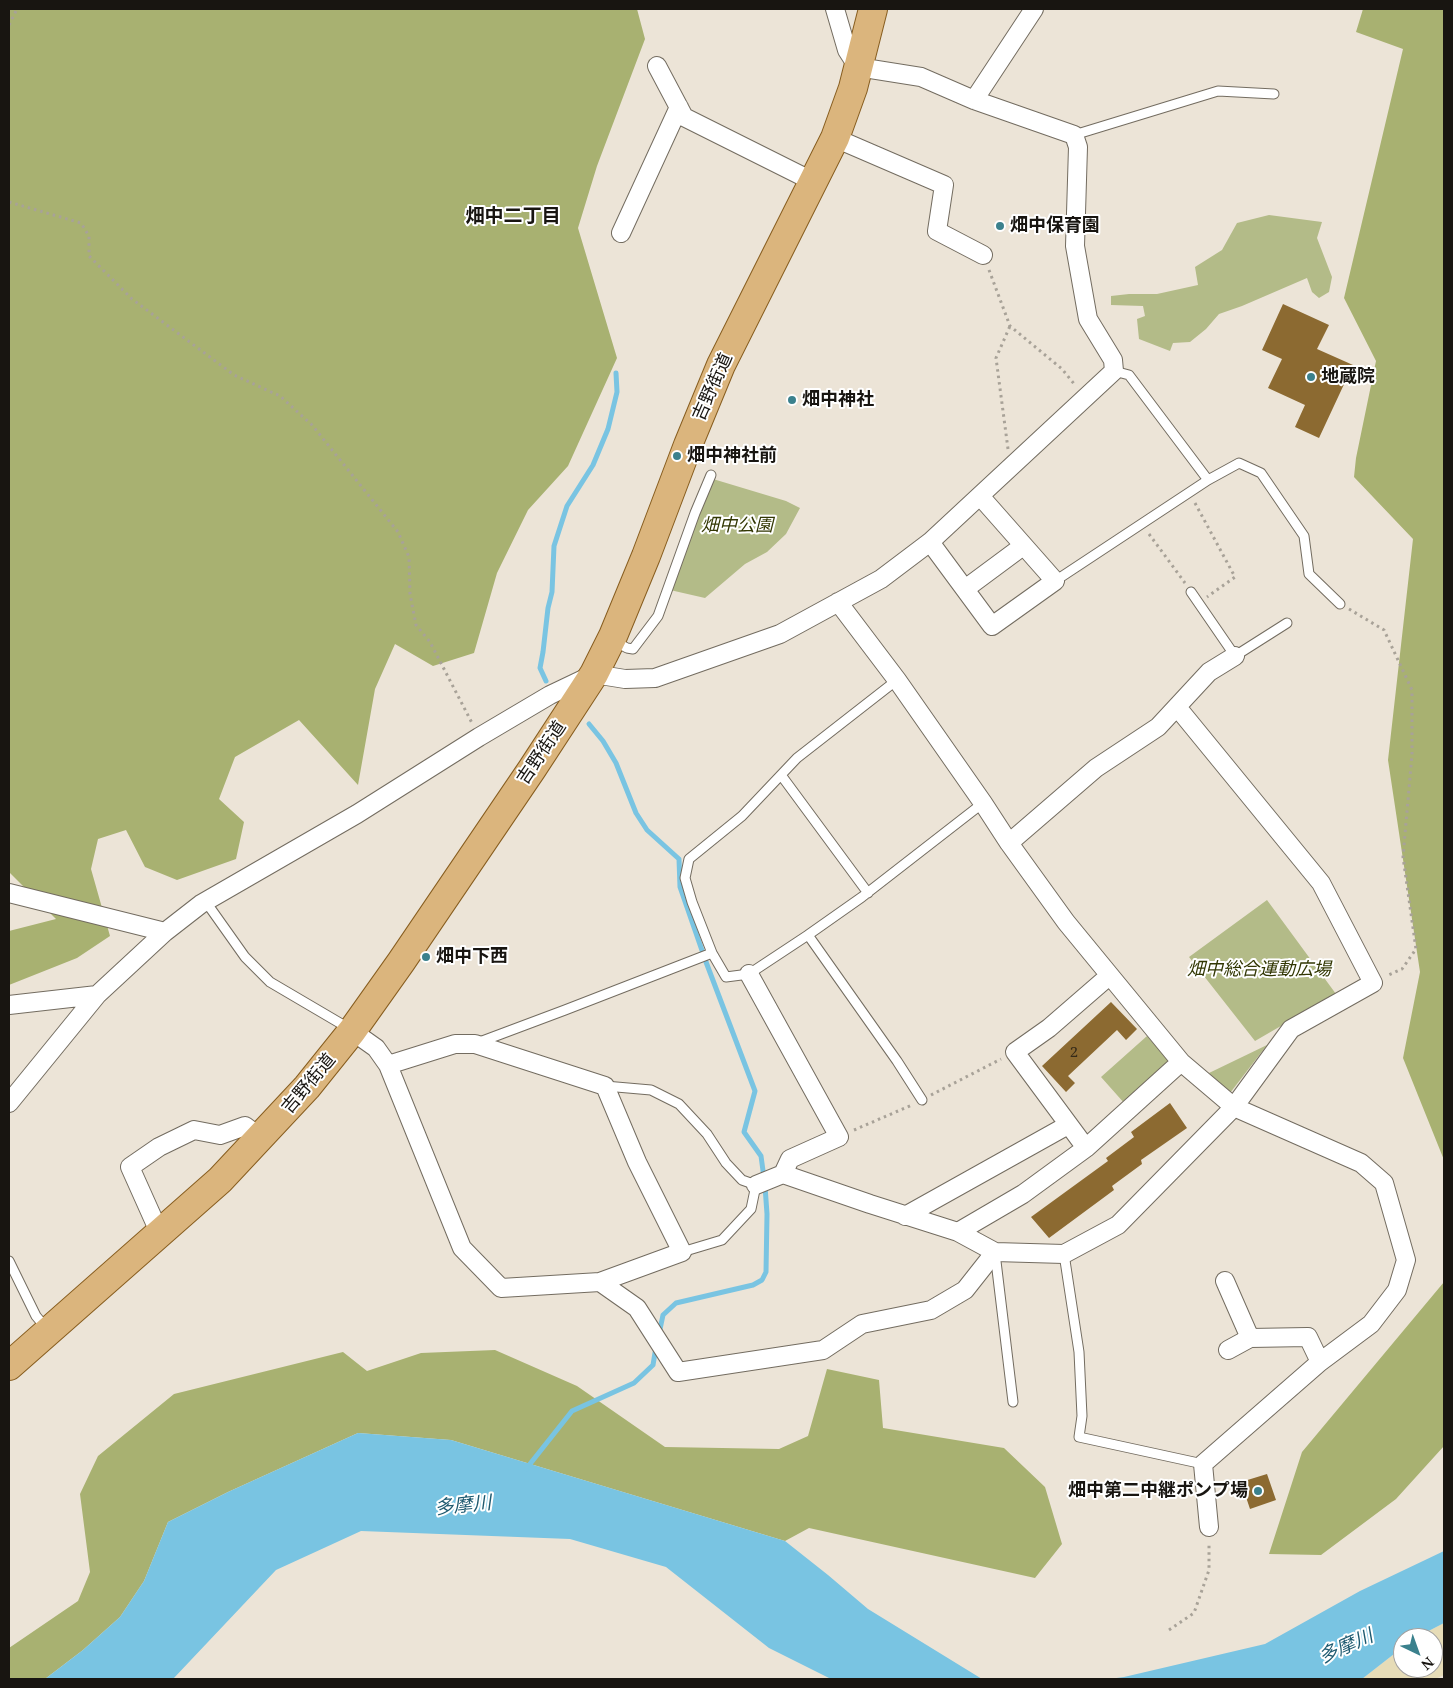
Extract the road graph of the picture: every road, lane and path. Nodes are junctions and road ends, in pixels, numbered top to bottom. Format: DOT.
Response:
graph roads {
  1 [pos="17,9"];
  2 [pos="835,9"];
  3 [pos="873,9"];
  4 [pos="1034,9"];
  5 [pos="9,25"];
  6 [pos="658,66"];
  7 [pos="858,67"];
  8 [pos="1274,94"];
  9 [pos="974,100"];
  10 [pos="679,107"];
  11 [pos="1074,135"];
  12 [pos="835,138"];
  13 [pos="814,182"];
  14 [pos="9,202"];
  15 [pos="622,233"];
  16 [pos="983,255"];
  17 [pos="1010,326"];
  18 [pos="1114,371"];
  19 [pos="1085,398"];
  20 [pos="1003,474"];
  21 [pos="711,476"];
  22 [pos="1208,480"];
  23 [pos="1189,493"];
  24 [pos="980,496"];
  25 [pos="1141,524"];
  26 [pos="930,542"];
  27 [pos="1024,546"];
  28 [pos="1055,581"];
  29 [pos="965,590"];
  30 [pos="1191,592"];
  31 [pos="838,602"];
  32 [pos="1198,603"];
  33 [pos="1340,604"];
  34 [pos="1287,622"];
  35 [pos="612,640"];
  36 [pos="1235,656"];
  37 [pos="594,674"];
  38 [pos="897,680"];
  39 [pos="1177,707"];
  40 [pos="479,737"];
  41 [pos="781,775"];
  42 [pos="984,803"];
  43 [pos="1009,843"];
  44 [pos="9,893"];
  45 [pos="868,893"];
  46 [pos="206,902"];
  47 [pos="166,932"];
  48 [pos="808,934"];
  49 [pos="712,952"];
  50 [pos="749,974"];
  51 [pos="1109,976"];
  52 [pos="1373,983"];
  53 [pos="97,995"];
  54 [pos="9,1006"];
  55 [pos="352,1031"];
  56 [pos="475,1044"];
  57 [pos="1181,1062"];
  58 [pos="388,1065"];
  59 [pos="605,1086"];
  60 [pos="922,1100"];
  61 [pos="9,1103"];
  62 [pos="1234,1106"];
  63 [pos="1068,1125"];
  64 [pos="261,1138"];
  65 [pos="1086,1148"];
  66 [pos="783,1174"];
  67 [pos="756,1184"];
  68 [pos="905,1216"];
  69 [pos="958,1232"];
  70 [pos="160,1234"];
  71 [pos="682,1252"];
  72 [pos="995,1252"];
  73 [pos="1064,1254"];
  74 [pos="9,1261"];
  75 [pos="1225,1281"];
  76 [pos="600,1282"];
  77 [pos="48,1332"];
  78 [pos="1250,1338"];
  79 [pos="1228,1350"];
  80 [pos="1320,1362"];
  81 [pos="9,1366"];
  82 [pos="1013,1402"];
  83 [pos="1203,1464"];
  84 [pos="1210,1527"];
  85 [pos="1169,1630"];
  1 -- 5 [label="path"];
  2 -- 7 [label="street"];
  3 -- 7 [label="main road, 吉野街道"];
  4 -- 9 [label="street"];
  6 -- 10 [label="street"];
  7 -- 9 [label="street"];
  7 -- 12 [label="main road, 吉野街道"];
  8 -- 11 [label="lane"];
  9 -- 11 [label="street"];
  10 -- 13 [label="street"];
  10 -- 15 [label="street"];
  11 -- 18 [label="street"];
  12 -- 13 [label="main road, 吉野街道"];
  12 -- 16 [label="street"];
  13 -- 35 [label="main road, 吉野街道"];
  14 -- 40 [label="path"];
  16 -- 17 [label="path"];
  17 -- 19 [label="path"];
  17 -- 20 [label="path"];
  18 -- 19 [label="street"];
  18 -- 22 [label="lane"];
  19 -- 20 [label="street"];
  20 -- 24 [label="street"];
  21 -- 35 [label="lane"];
  22 -- 23 [label="lane"];
  22 -- 33 [label="lane"];
  23 -- 25 [label="lane"];
  23 -- 32 [label="path"];
  24 -- 26 [label="street"];
  24 -- 27 [label="street"];
  25 -- 28 [label="lane"];
  25 -- 30 [label="path"];
  26 -- 29 [label="street"];
  26 -- 31 [label="street"];
  27 -- 28 [label="street"];
  27 -- 29 [label="street"];
  28 -- 29 [label="street"];
  30 -- 32 [label="lane"];
  31 -- 37 [label="street"];
  31 -- 38 [label="street"];
  32 -- 36 [label="lane"];
  33 -- 52 [label="path"];
  34 -- 36 [label="lane"];
  35 -- 37 [label="main road, 吉野街道"];
  36 -- 39 [label="street"];
  37 -- 40 [label="street"];
  37 -- 55 [label="main road, 吉野街道"];
  38 -- 41 [label="lane"];
  38 -- 42 [label="street"];
  39 -- 43 [label="street"];
  39 -- 52 [label="street"];
  40 -- 46 [label="street"];
  41 -- 45 [label="lane"];
  41 -- 49 [label="lane"];
  42 -- 43 [label="street"];
  42 -- 45 [label="lane"];
  43 -- 51 [label="street"];
  44 -- 47 [label="street"];
  45 -- 48 [label="lane"];
  46 -- 47 [label="street"];
  46 -- 55 [label="lane"];
  47 -- 53 [label="street"];
  48 -- 50 [label="lane"];
  48 -- 60 [label="lane"];
  49 -- 50 [label="lane"];
  49 -- 56 [label="lane"];
  50 -- 66 [label="street"];
  51 -- 57 [label="street"];
  51 -- 63 [label="street"];
  52 -- 62 [label="street"];
  53 -- 54 [label="street"];
  53 -- 61 [label="street"];
  55 -- 58 [label="street"];
  55 -- 64 [label="main road, 吉野街道"];
  56 -- 58 [label="street"];
  56 -- 59 [label="street"];
  57 -- 62 [label="street"];
  57 -- 65 [label="street"];
  58 -- 76 [label="street"];
  59 -- 67 [label="lane"];
  59 -- 71 [label="street"];
  62 -- 73 [label="street"];
  62 -- 80 [label="street"];
  63 -- 65 [label="street"];
  63 -- 68 [label="street"];
  64 -- 70 [label="main road, 吉野街道"];
  64 -- 70 [label="street"];
  65 -- 69 [label="street"];
  66 -- 67 [label="street"];
  66 -- 68 [label="street"];
  67 -- 71 [label="lane"];
  68 -- 69 [label="street"];
  69 -- 72 [label="street"];
  70 -- 77 [label="main road, 吉野街道"];
  71 -- 76 [label="street"];
  72 -- 73 [label="street"];
  72 -- 76 [label="street"];
  72 -- 82 [label="lane"];
  73 -- 83 [label="lane"];
  74 -- 77 [label="lane"];
  75 -- 78 [label="street"];
  77 -- 81 [label="main road, 吉野街道"];
  78 -- 79 [label="street"];
  78 -- 80 [label="street"];
  80 -- 83 [label="street"];
  83 -- 84 [label="street"];
  84 -- 85 [label="path"];
}
